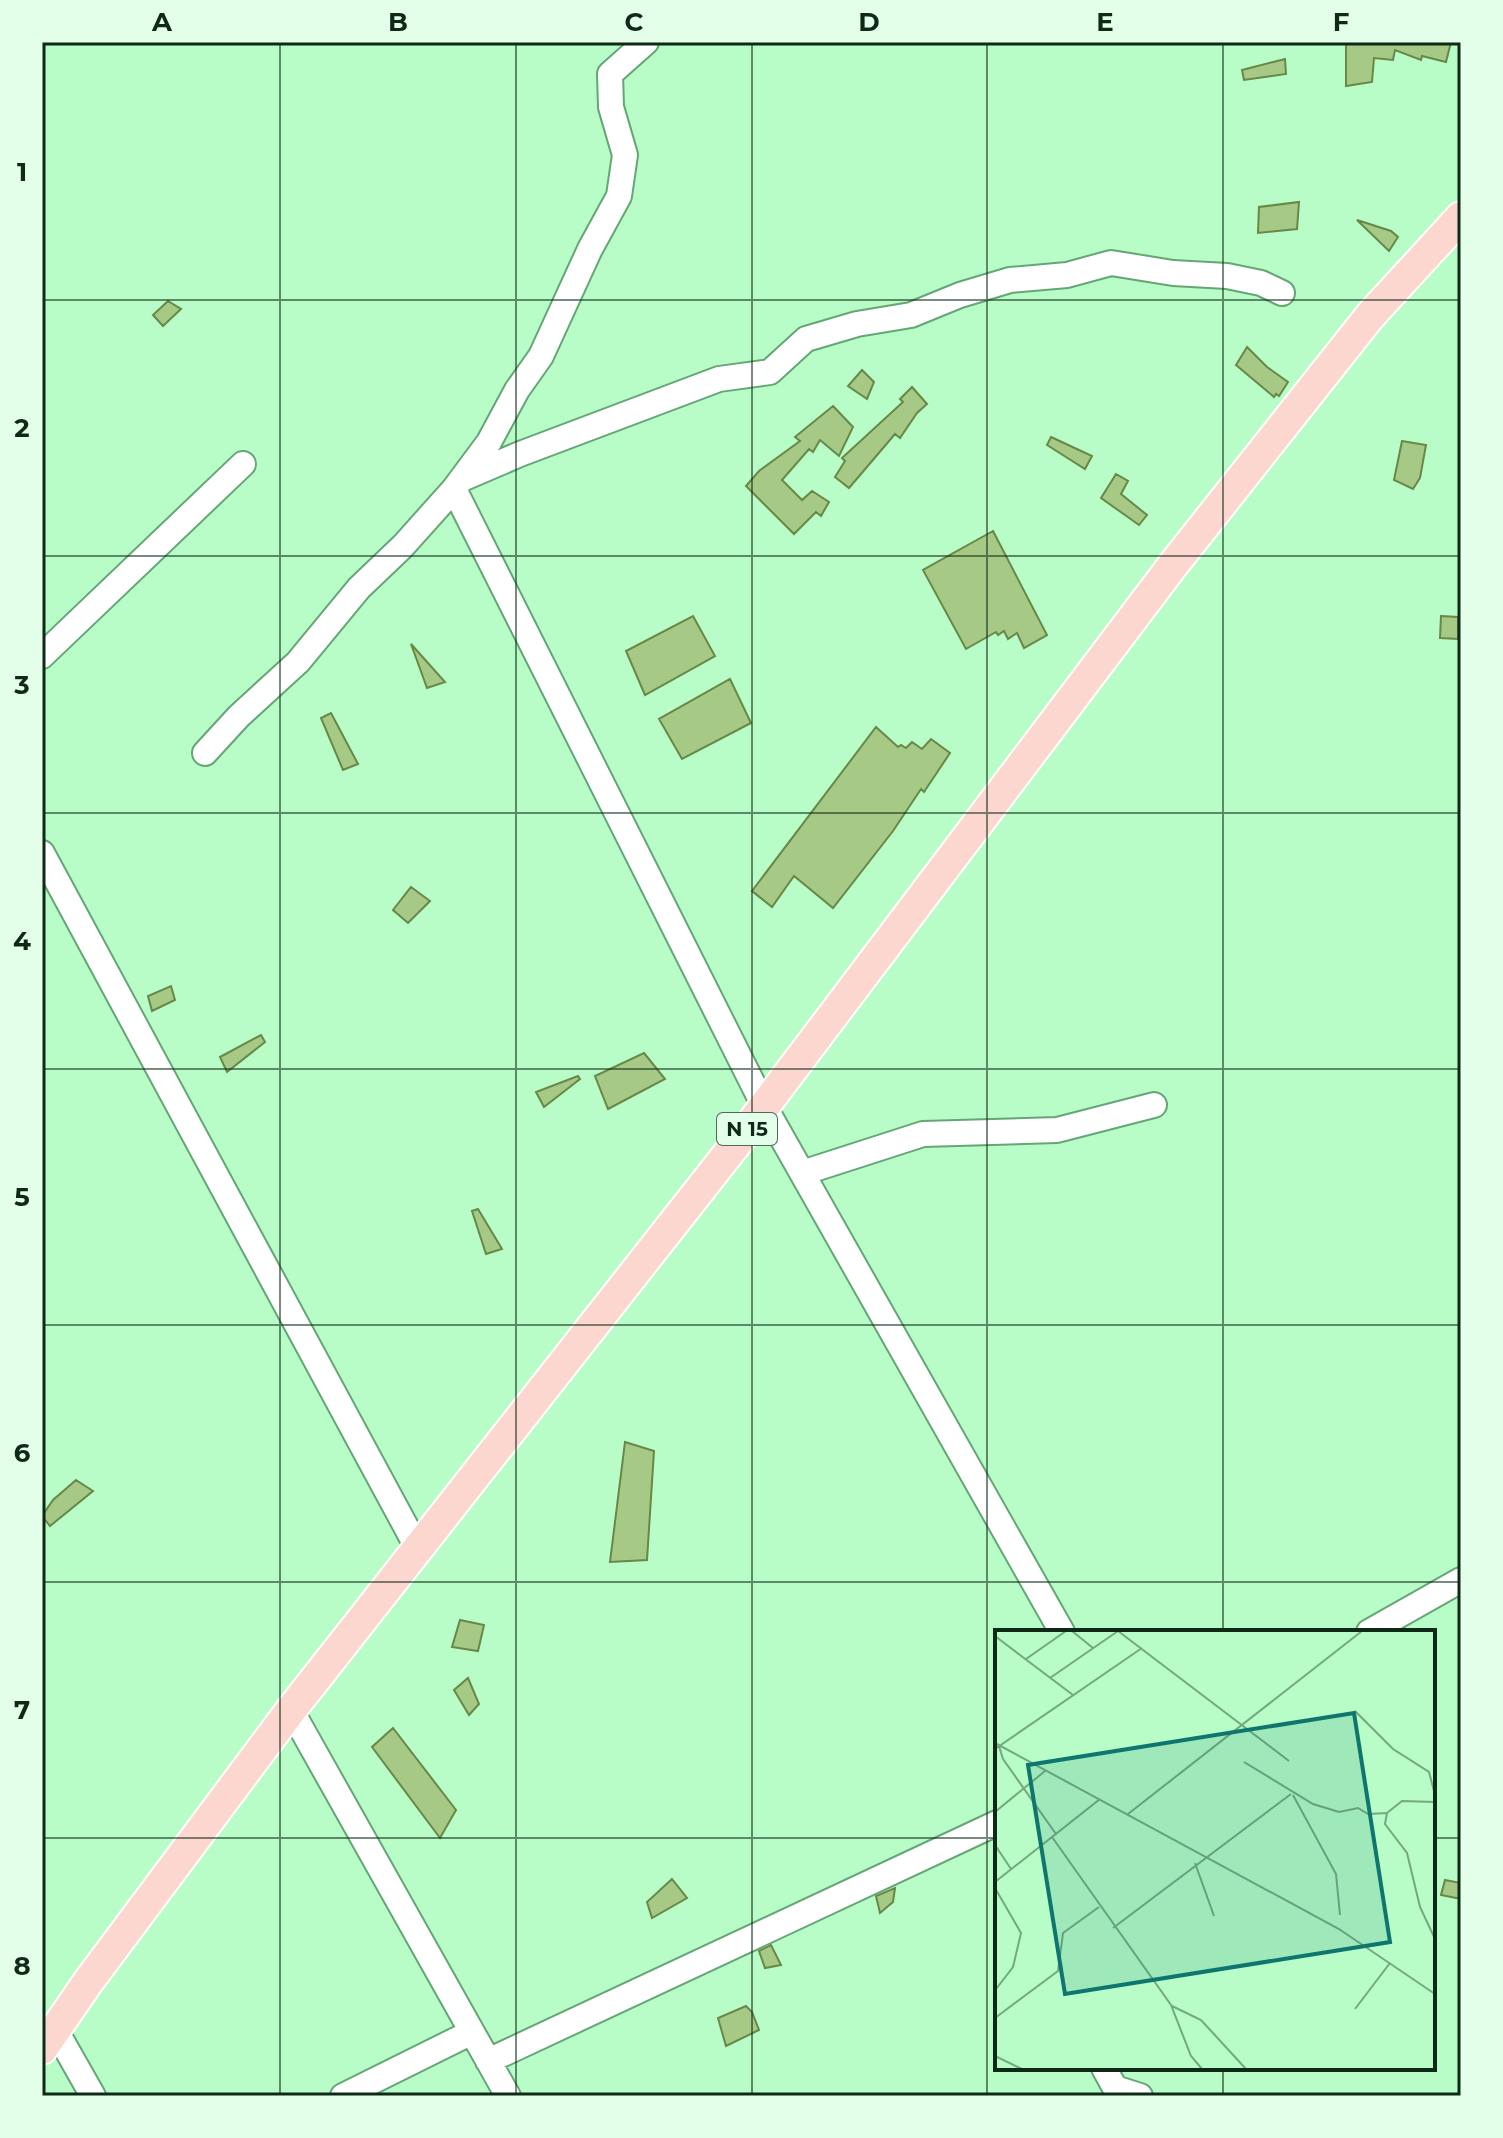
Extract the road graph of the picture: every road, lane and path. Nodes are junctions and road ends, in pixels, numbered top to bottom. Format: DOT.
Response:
graph roads {
  1 [pos="646,42"];
  2 [pos="1461,217"];
  3 [pos="1282,293"];
  4 [pos="243,464"];
  5 [pos="457,484"];
  6 [pos="42,656"];
  7 [pos="205,753"];
  8 [pos="42,853"];
  9 [pos="1154,1105"];
  10 [pos="764,1106"];
  11 [pos="802,1173"];
  12 [pos="418,1549"];
  13 [pos="1461,1580"];
  14 [pos="1061,1630"];
  15 [pos="1373,1630"];
  16 [pos="291,1710"];
  17 [pos="994,1834"];
  18 [pos="472,2032"];
  19 [pos="49,2039"];
  20 [pos="488,2061"];
  21 [pos="1105,2070"];
  22 [pos="93,2096"];
  23 [pos="343,2096"];
  24 [pos="508,2096"];
  25 [pos="1140,2096"];
  1 -- 5 [label="street"];
  2 -- 10 [label="main road, N 15"];
  3 -- 5 [label="street"];
  4 -- 6 [label="street"];
  5 -- 7 [label="street"];
  5 -- 10 [label="street"];
  8 -- 12 [label="street"];
  9 -- 11 [label="street"];
  10 -- 11 [label="street"];
  10 -- 12 [label="main road, N 15"];
  11 -- 14 [label="street"];
  12 -- 16 [label="main road, N 15"];
  13 -- 15 [label="street"];
  16 -- 18 [label="street"];
  16 -- 19 [label="main road, N 15"];
  17 -- 20 [label="street"];
  18 -- 20 [label="street"];
  18 -- 23 [label="street"];
  19 -- 22 [label="street"];
  20 -- 24 [label="street"];
  21 -- 25 [label="street"];
}
